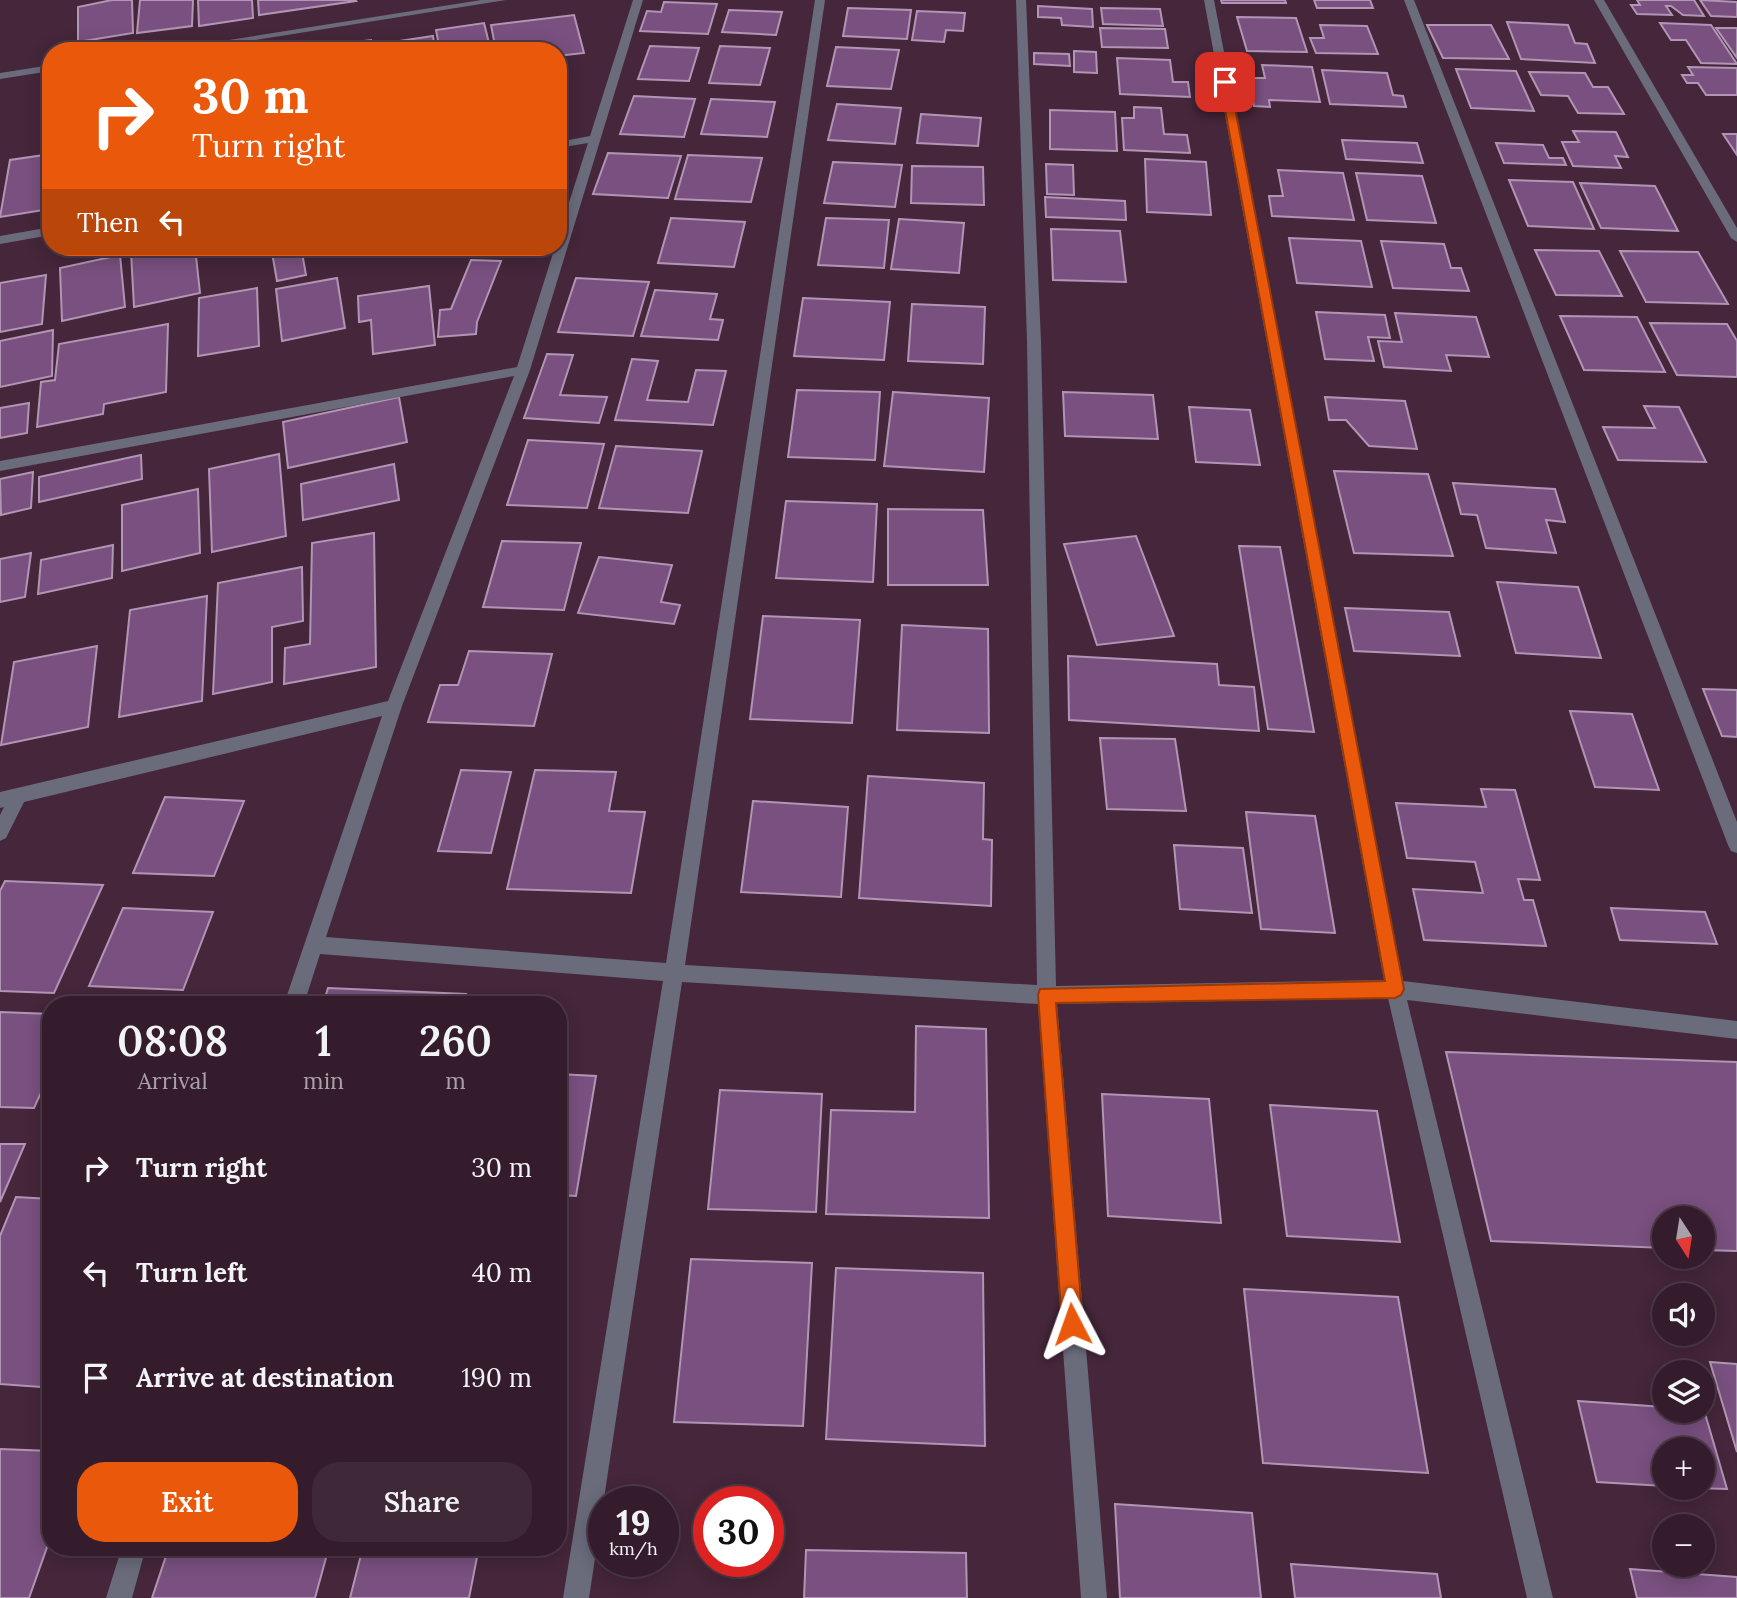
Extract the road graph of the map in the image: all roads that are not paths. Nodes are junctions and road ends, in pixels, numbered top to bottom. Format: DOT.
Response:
graph roads {
  1 [pos="501,0"];
  2 [pos="638,0"];
  3 [pos="820,0"];
  4 [pos="1021,0"];
  5 [pos="1209,0"];
  6 [pos="1409,0"];
  7 [pos="1600,0"];
  8 [pos="224,42"];
  9 [pos="42,69"];
  10 [pos="0,76"];
  11 [pos="594,139"];
  12 [pos="567,144"];
  13 [pos="567,227"];
  14 [pos="42,233"];
  15 [pos="1737,238"];
  16 [pos="0,240"];
  17 [pos="558,256"];
  18 [pos="523,370"];
  19 [pos="0,466"];
  20 [pos="394,706"];
  21 [pos="18,796"];
  22 [pos="0,800"];
  23 [pos="0,833"];
  24 [pos="1737,845"];
  25 [pos="312,945"];
  26 [pos="674,972"];
  27 [pos="1395,989"];
  28 [pos="1047,995"];
  29 [pos="296,996"];
  30 [pos="1737,1030"];
  31 [pos="131,1556"];
  32 [pos="119,1598"];
  33 [pos="576,1598"];
  34 [pos="1094,1598"];
  35 [pos="1540,1598"];
  1 -- 8 [label="street"];
  2 -- 11 [label="street"];
  3 -- 26 [label="street"];
  4 -- 28 [label="street"];
  5 -- 27 [label="street"];
  6 -- 24 [label="street"];
  7 -- 15 [label="street"];
  9 -- 10 [label="street"];
  11 -- 12 [label="street"];
  11 -- 13 [label="street"];
  14 -- 16 [label="street"];
  17 -- 18 [label="street"];
  18 -- 19 [label="street"];
  18 -- 20 [label="street"];
  20 -- 21 [label="street"];
  20 -- 25 [label="street"];
  21 -- 22 [label="street"];
  21 -- 23 [label="street"];
  25 -- 26 [label="street"];
  25 -- 29 [label="street"];
  26 -- 28 [label="street"];
  26 -- 33 [label="street"];
  27 -- 28 [label="street"];
  27 -- 30 [label="street"];
  27 -- 35 [label="street"];
  28 -- 34 [label="street"];
  31 -- 32 [label="street"];
}
